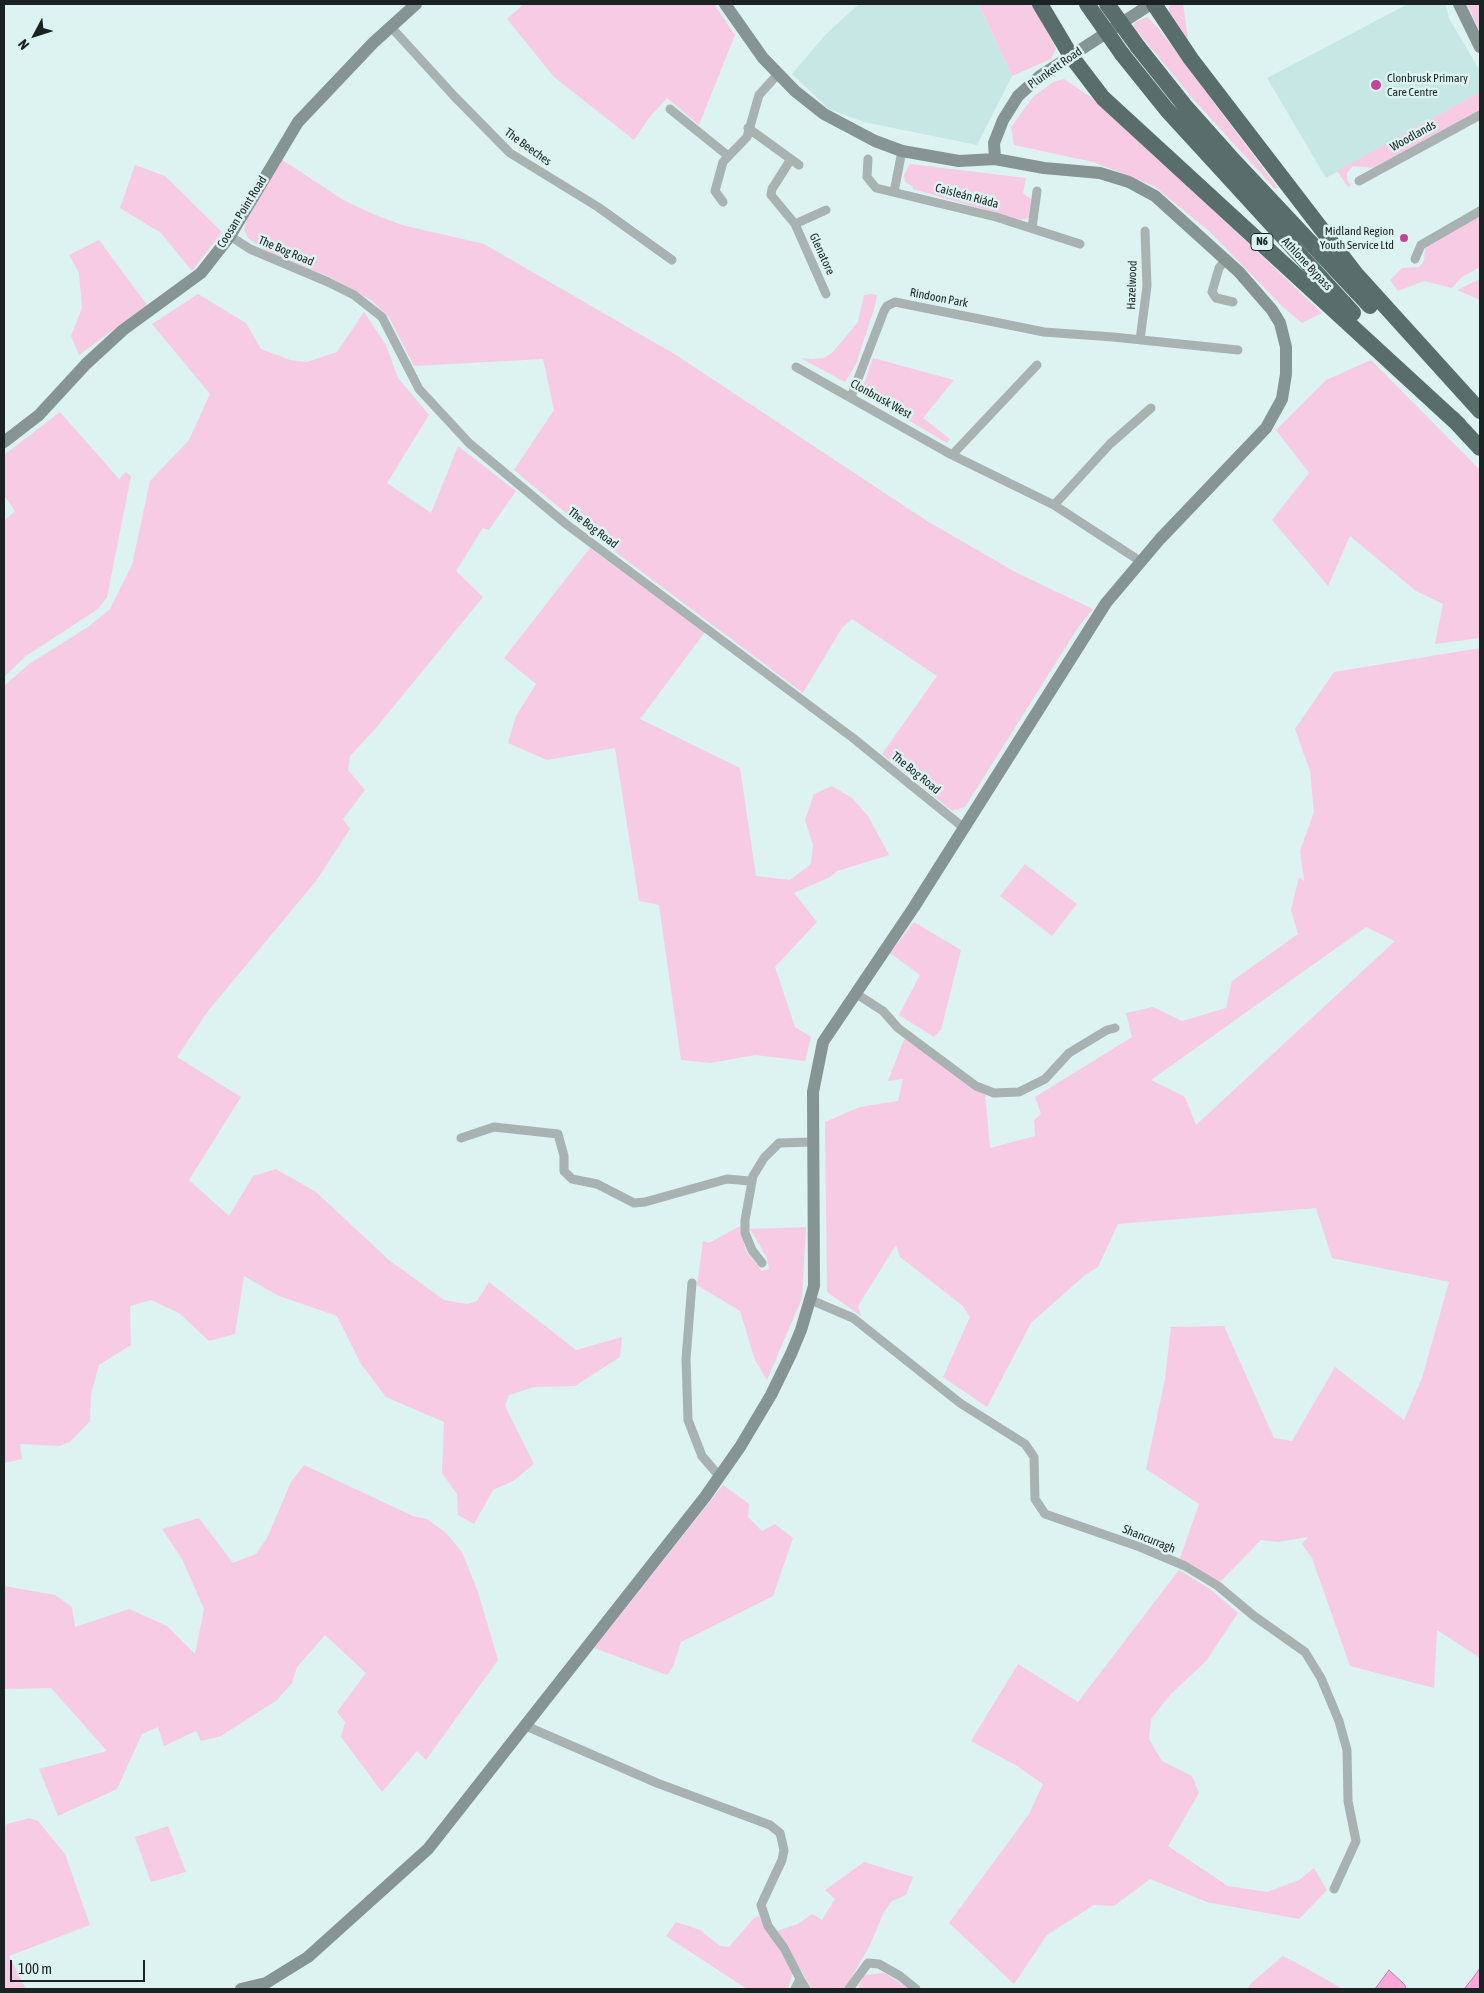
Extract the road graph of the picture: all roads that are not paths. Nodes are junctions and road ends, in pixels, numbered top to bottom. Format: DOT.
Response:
graph roads {
  1 [pos="416,4"];
  2 [pos="725,4"];
  3 [pos="1040,4"];
  4 [pos="1087,4"];
  5 [pos="1107,4"];
  6 [pos="1153,4"];
  7 [pos="1459,4"];
  8 [pos="391,27"];
  9 [pos="1480,47"];
  10 [pos="1071,56"];
  11 [pos="778,74"];
  12 [pos="670,109"];
  13 [pos="1480,115"];
  14 [pos="748,128"];
  15 [pos="902,151"];
  16 [pos="727,155"];
  17 [pos="791,159"];
  18 [pos="868,159"];
  19 [pos="995,160"];
  20 [pos="800,165"];
  21 [pos="1359,181"];
  22 [pos="1037,190"];
  23 [pos="894,192"];
  24 [pos="723,202"];
  25 [pos="826,210"];
  26 [pos="1480,211"];
  27 [pos="795,224"];
  28 [pos="1032,228"];
  29 [pos="1145,231"];
  30 [pos="230,236"];
  31 [pos="1080,244"];
  32 [pos="1226,259"];
  33 [pos="1415,259"];
  34 [pos="672,260"];
  35 [pos="826,294"];
  36 [pos="1233,302"];
  37 [pos="1140,340"];
  38 [pos="1238,350"];
  39 [pos="1037,365"];
  40 [pos="796,367"];
  41 [pos="851,396"];
  42 [pos="1151,408"];
  43 [pos="1480,411"];
  44 [pos="1480,422"];
  45 [pos="1459,425"];
  46 [pos="4,442"];
  47 [pos="1480,448"];
  48 [pos="952,455"];
  49 [pos="1054,505"];
  50 [pos="1140,561"];
  51 [pos="964,828"];
  52 [pos="855,992"];
  53 [pos="1115,1028"];
  54 [pos="461,1138"];
  55 [pos="812,1142"];
  56 [pos="750,1181"];
  57 [pos="762,1264"];
  58 [pos="692,1283"];
  59 [pos="811,1300"];
  60 [pos="720,1477"];
  61 [pos="526,1726"];
  62 [pos="1334,1889"];
  63 [pos="800,1979"];
  64 [pos="241,1989"];
  65 [pos="795,1989"];
  66 [pos="806,1989"];
  67 [pos="850,1989"];
  68 [pos="916,1989"];
  1 -- 8 [label="street, Coosan Point Road"];
  2 -- 11 [label="street"];
  3 -- 10 [label="highway, N6"];
  4 -- 45 [label="highway, Athlone Bypass / N6, bridge"];
  5 -- 44 [label="highway, Athlone Bypass, bridge"];
  6 -- 10 [label="street, Plunkett Road"];
  6 -- 43 [label="highway"];
  7 -- 9 [label="street"];
  8 -- 30 [label="street, Coosan Point Road"];
  8 -- 34 [label="street, The Beeches"];
  10 -- 19 [label="street, Plunkett Road"];
  10 -- 45 [label="highway, N6"];
  11 -- 14 [label="street"];
  11 -- 15 [label="street"];
  12 -- 16 [label="street"];
  13 -- 21 [label="street, Woodlands"];
  14 -- 16 [label="street"];
  14 -- 17 [label="street"];
  15 -- 19 [label="street"];
  15 -- 23 [label="street"];
  16 -- 24 [label="street"];
  17 -- 20 [label="street"];
  17 -- 27 [label="street, Glenatore"];
  18 -- 23 [label="street, Caisleán Riáda"];
  19 -- 32 [label="street"];
  22 -- 28 [label="street"];
  23 -- 28 [label="street, Caisleán Riáda"];
  25 -- 27 [label="street, Glenatore"];
  26 -- 33 [label="street"];
  27 -- 35 [label="street, Glenatore"];
  28 -- 31 [label="street, Caisleán Riáda"];
  29 -- 37 [label="street, Hazelwood"];
  30 -- 46 [label="street, Coosan Point Road"];
  30 -- 51 [label="street, The Bog Road"];
  32 -- 36 [label="street"];
  32 -- 50 [label="street"];
  37 -- 38 [label="street"];
  37 -- 41 [label="street, Rindoon Park"];
  39 -- 48 [label="street"];
  40 -- 41 [label="street, Clonbrusk West"];
  41 -- 48 [label="street, Clonbrusk West"];
  42 -- 49 [label="street"];
  45 -- 47 [label="highway, Athlone Bypass / N6"];
  48 -- 49 [label="street, Clonbrusk West"];
  49 -- 50 [label="street, Clonbrusk West"];
  50 -- 51 [label="street"];
  51 -- 52 [label="street"];
  52 -- 53 [label="street"];
  52 -- 55 [label="street"];
  54 -- 56 [label="street"];
  55 -- 56 [label="street"];
  55 -- 59 [label="street"];
  56 -- 57 [label="street"];
  58 -- 60 [label="street"];
  59 -- 60 [label="street"];
  59 -- 62 [label="street, Shancurragh"];
  60 -- 61 [label="street"];
  61 -- 63 [label="street"];
  61 -- 64 [label="street"];
  63 -- 65 [label="street"];
  63 -- 66 [label="street"];
  67 -- 68 [label="street"];
}
